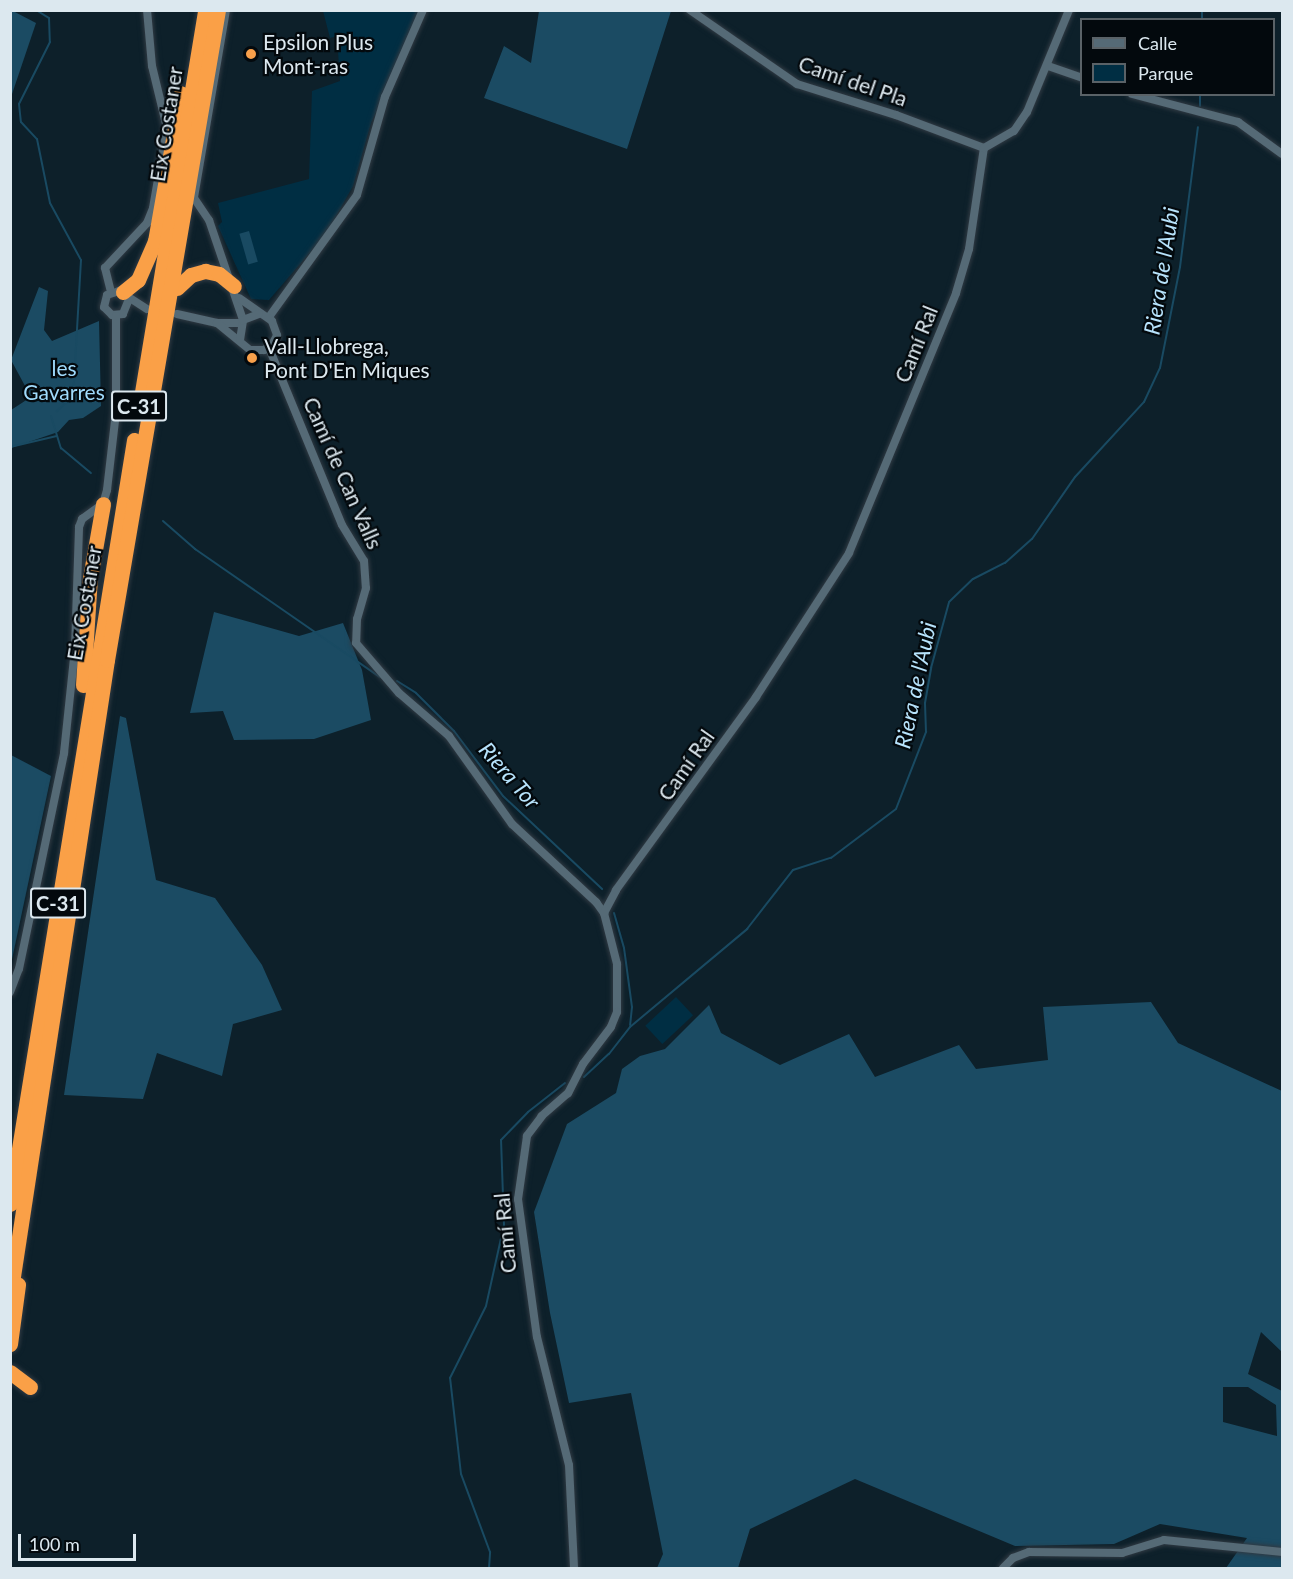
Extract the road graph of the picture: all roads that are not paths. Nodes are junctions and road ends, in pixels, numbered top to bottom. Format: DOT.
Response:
graph roads {
  1 [pos="147,10"];
  2 [pos="195,10"];
  3 [pos="205,10"];
  4 [pos="218,10"];
  5 [pos="226,10"];
  6 [pos="423,10"];
  7 [pos="690,10"];
  8 [pos="1069,10"];
  9 [pos="1048,66"];
  10 [pos="1080,77"];
  11 [pos="1140,96"];
  12 [pos="984,148"];
  13 [pos="1282,154"];
  14 [pos="194,198"];
  15 [pos="177,288"];
  16 [pos="236,291"];
  17 [pos="121,294"];
  18 [pos="127,311"];
  19 [pos="177,314"];
  20 [pos="259,314"];
  21 [pos="116,316"];
  22 [pos="269,317"];
  23 [pos="242,322"];
  24 [pos="218,323"];
  25 [pos="240,340"];
  26 [pos="269,348"];
  27 [pos="148,418"];
  28 [pos="103,504"];
  29 [pos="82,519"];
  30 [pos="99,525"];
  31 [pos="74,802"];
  32 [pos="604,913"];
  33 [pos="10,992"];
  34 [pos="21,1127"];
  35 [pos="10,1172"];
  36 [pos="10,1204"];
  37 [pos="20,1219"];
  38 [pos="10,1296"];
  39 [pos="10,1344"];
  40 [pos="10,1372"];
  41 [pos="10,1391"];
  42 [pos="1282,1552"];
  43 [pos="574,1569"];
  44 [pos="1003,1569"];
  1 -- 17 [label="street"];
  2 -- 17 [label="highway"];
  3 -- 31 [label="highway, Eix Costaner / C-31"];
  4 -- 27 [label="highway, C-31"];
  5 -- 14 [label="street"];
  6 -- 22 [label="street"];
  7 -- 12 [label="street, Camí del Pla"];
  8 -- 9 [label="street"];
  9 -- 10 [label="street"];
  9 -- 12 [label="street"];
  11 -- 13 [label="street"];
  12 -- 32 [label="street, Camí Ral"];
  14 -- 15 [label="highway"];
  14 -- 16 [label="street"];
  15 -- 16 [label="highway"];
  15 -- 27 [label="highway"];
  16 -- 20 [label="street"];
  16 -- 23 [label="street"];
  17 -- 18 [label="street"];
  17 -- 18 [label="street"];
  17 -- 21 [label="street"];
  18 -- 21 [label="street"];
  19 -- 24 [label="street"];
  20 -- 22 [label="street"];
  20 -- 23 [label="street"];
  21 -- 28 [label="street"];
  22 -- 26 [label="street"];
  23 -- 24 [label="street"];
  23 -- 25 [label="street"];
  24 -- 25 [label="street"];
  25 -- 26 [label="street"];
  26 -- 32 [label="street, Camí de Can Valls"];
  27 -- 37 [label="highway, C-31"];
  28 -- 29 [label="street"];
  28 -- 30 [label="highway"];
  29 -- 30 [label="street"];
  29 -- 33 [label="street"];
  30 -- 31 [label="highway"];
  31 -- 34 [label="highway, Eix Costaner / C-31"];
  32 -- 43 [label="street, Camí Ral"];
  34 -- 35 [label="highway"];
  34 -- 36 [label="highway, Eix Costaner / C-31"];
  37 -- 38 [label="highway, C-31"];
  37 -- 39 [label="highway"];
  40 -- 41 [label="highway"];
  42 -- 44 [label="street"];
}
